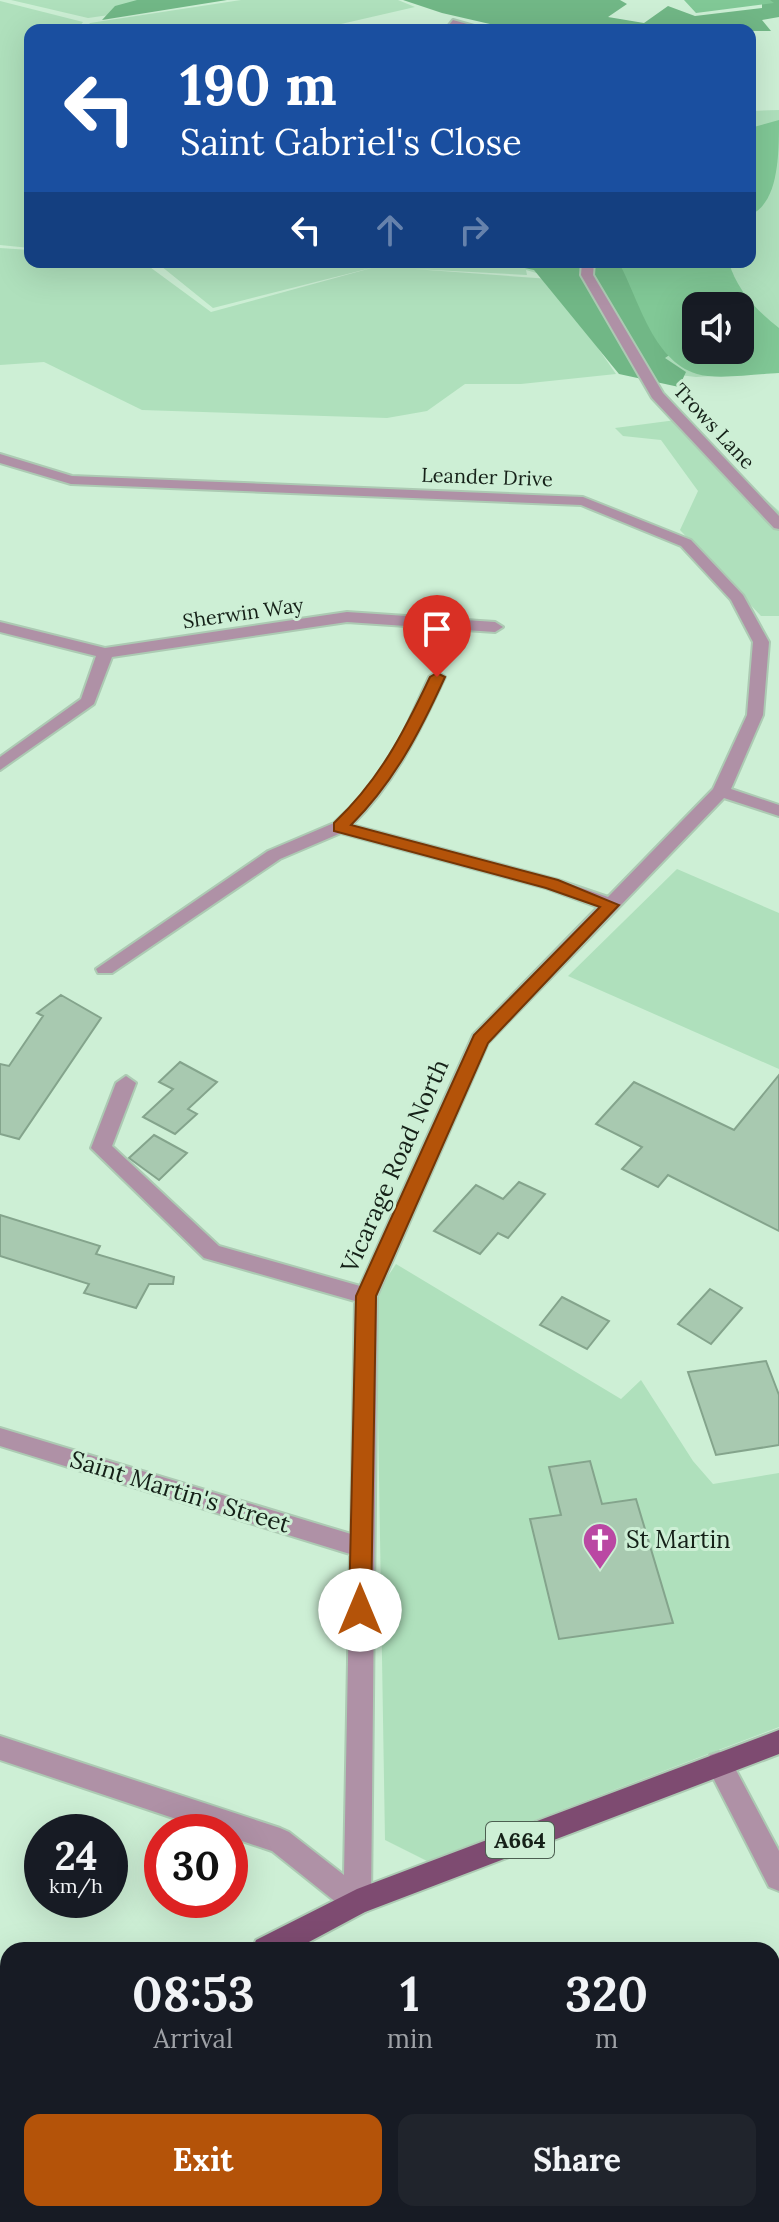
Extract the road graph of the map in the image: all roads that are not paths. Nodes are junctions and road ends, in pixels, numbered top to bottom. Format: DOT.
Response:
graph roads {
  1 [pos="453,23"];
  2 [pos="456,24"];
  3 [pos="588,268"];
  4 [pos="0,458"];
  5 [pos="779,525"];
  6 [pos="0,627"];
  7 [pos="495,627"];
  8 [pos="105,653"];
  9 [pos="437,677"];
  10 [pos="0,765"];
  11 [pos="721,791"];
  12 [pos="779,811"];
  13 [pos="340,827"];
  14 [pos="611,905"];
  15 [pos="105,969"];
  16 [pos="126,1083"];
  17 [pos="366,1296"];
  18 [pos="0,1437"];
  19 [pos="361,1547"];
  20 [pos="779,1742"];
  21 [pos="0,1748"];
  22 [pos="719,1764"];
  23 [pos="779,1878"];
  24 [pos="357,1902"];
  25 [pos="281,1942"];
  1 -- 2 [label="street"];
  3 -- 5 [label="street, Trows Lane"];
  4 -- 11 [label="street, Leander Drive"];
  6 -- 8 [label="street, Sherwin Way"];
  7 -- 8 [label="street, Sherwin Way"];
  8 -- 10 [label="street"];
  9 -- 13 [label="street"];
  11 -- 12 [label="street"];
  11 -- 14 [label="street, Vicarage Road North"];
  13 -- 14 [label="street"];
  13 -- 15 [label="street"];
  14 -- 17 [label="street, Vicarage Road North"];
  16 -- 17 [label="street"];
  17 -- 19 [label="street, Vicarage Road North"];
  18 -- 19 [label="street, Saint Martin's Street"];
  19 -- 24 [label="street, Vicarage Road North"];
  20 -- 22 [label="main road, A664"];
  21 -- 24 [label="street"];
  22 -- 23 [label="street"];
  22 -- 24 [label="main road, A664"];
  24 -- 25 [label="main road, A664"];
}
